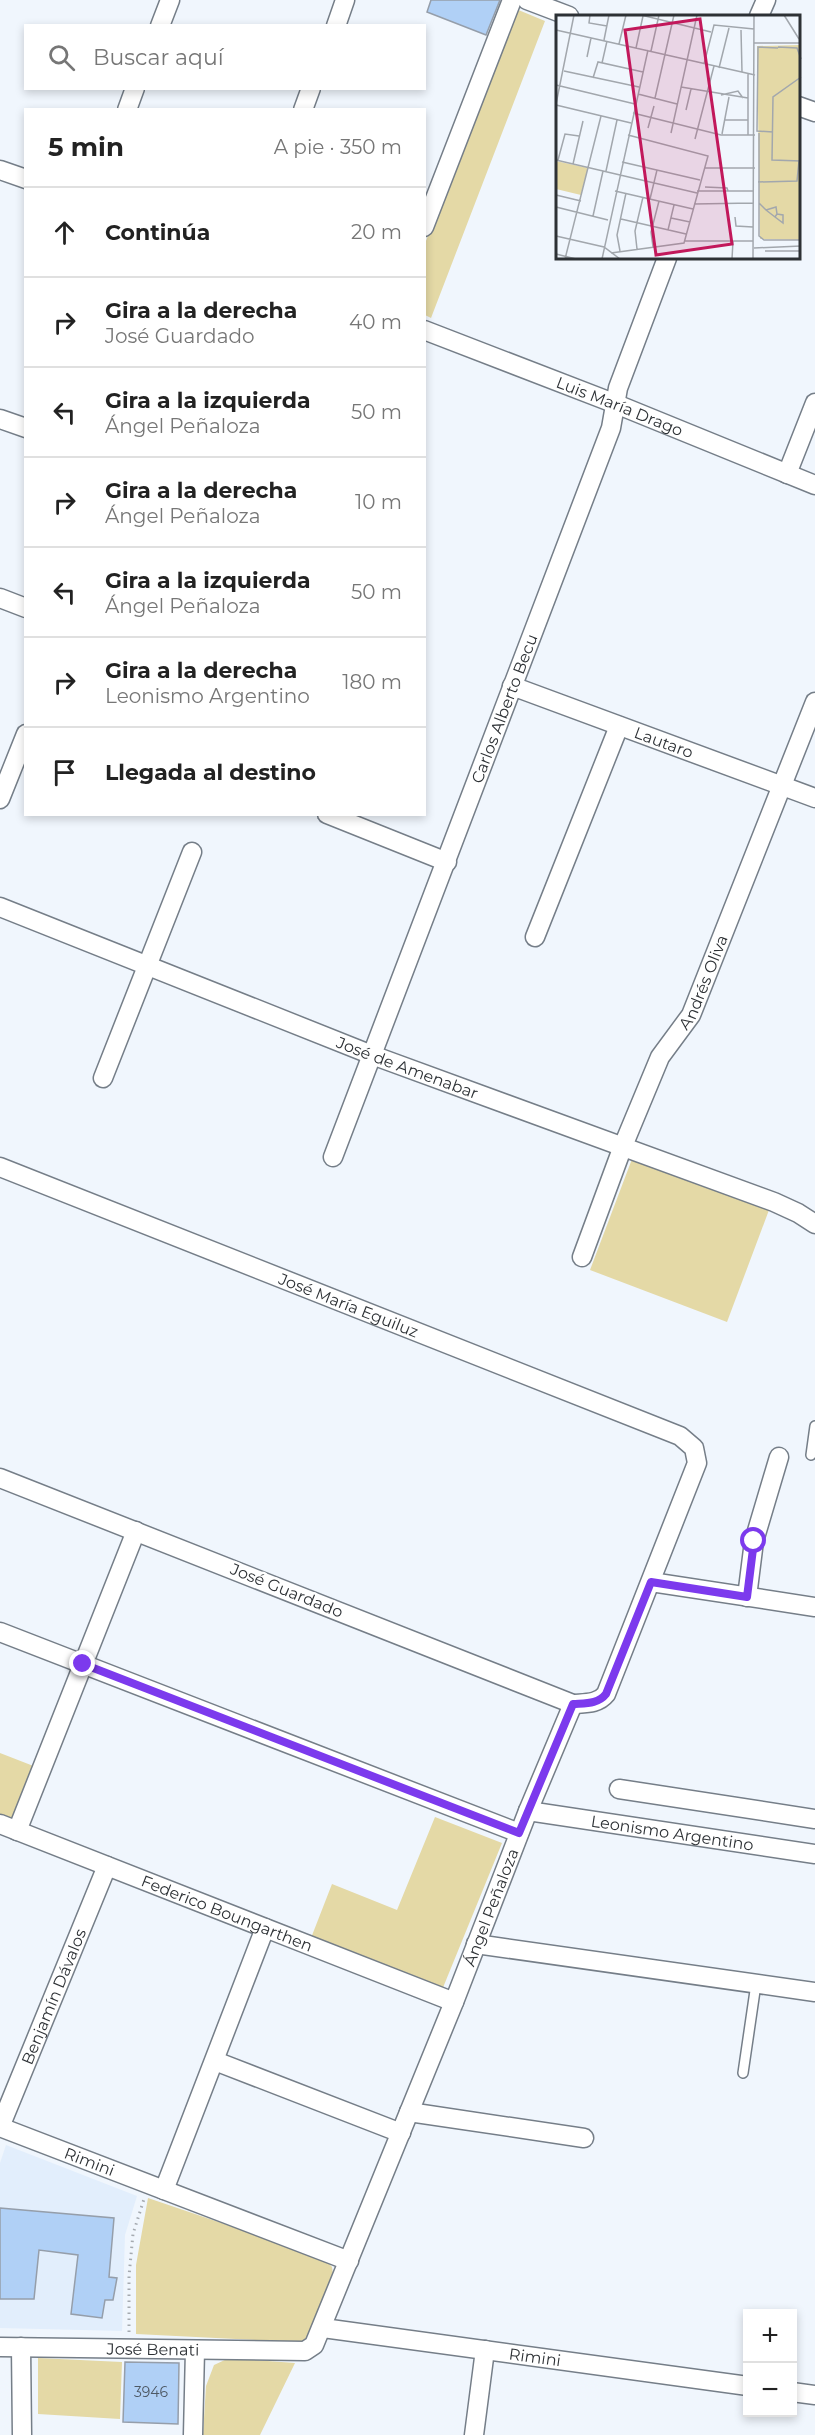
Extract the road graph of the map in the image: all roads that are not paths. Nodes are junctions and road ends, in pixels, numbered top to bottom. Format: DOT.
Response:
graph roads {
  1 [pos="170,0"];
  2 [pos="345,0"];
  3 [pos="512,0"];
  4 [pos="527,0"];
  5 [pos="766,0"];
  6 [pos="567,15"];
  7 [pos="759,15"];
  8 [pos="161,24"];
  9 [pos="337,24"];
  10 [pos="134,90"];
  11 [pos="310,90"];
  12 [pos="800,107"];
  13 [pos="128,108"];
  14 [pos="304,108"];
  15 [pos="815,112"];
  16 [pos="0,170"];
  17 [pos="24,179"];
  18 [pos="426,222"];
  19 [pos="666,260"];
  20 [pos="426,331"];
  21 [pos="815,403"];
  22 [pos="616,404"];
  23 [pos="0,419"];
  24 [pos="24,427"];
  25 [pos="787,474"];
  26 [pos="815,485"];
  27 [pos="0,598"];
  28 [pos="24,607"];
  29 [pos="512,686"];
  30 [pos="815,702"];
  31 [pos="619,726"];
  32 [pos="24,739"];
  33 [pos="781,786"];
  34 [pos="0,797"];
  35 [pos="815,798"];
  36 [pos="332,816"];
  37 [pos="192,852"];
  38 [pos="447,862"];
  39 [pos="0,907"];
  40 [pos="535,937"];
  41 [pos="148,967"];
  42 [pos="372,1055"];
  43 [pos="103,1078"];
  44 [pos="624,1146"];
  45 [pos="333,1157"];
  46 [pos="0,1167"];
  47 [pos="815,1224"];
  48 [pos="582,1257"];
  49 [pos="815,1426"];
  50 [pos="811,1455"];
  51 [pos="779,1457"];
  52 [pos="0,1478"];
  53 [pos="136,1530"];
  54 [pos="651,1582"];
  55 [pos="747,1597"];
  56 [pos="815,1607"];
  57 [pos="0,1632"];
  58 [pos="83,1664"];
  59 [pos="573,1704"];
  60 [pos="619,1789"];
  61 [pos="528,1811"];
  62 [pos="815,1819"];
  63 [pos="0,1824"];
  64 [pos="17,1831"];
  65 [pos="519,1833"];
  66 [pos="815,1854"];
  67 [pos="107,1866"];
  68 [pos="265,1928"];
  69 [pos="476,1944"];
  70 [pos="756,1984"];
  71 [pos="815,1992"];
  72 [pos="454,2002"];
  73 [pos="215,2061"];
  74 [pos="743,2073"];
  75 [pos="410,2112"];
  76 [pos="0,2127"];
  77 [pos="401,2133"];
  78 [pos="584,2138"];
  79 [pos="156,2186"];
  80 [pos="348,2261"];
  81 [pos="323,2328"];
  82 [pos="0,2347"];
  83 [pos="21,2347"];
  84 [pos="195,2350"];
  85 [pos="485,2350"];
  86 [pos="305,2351"];
  87 [pos="743,2385"];
  88 [pos="797,2393"];
  89 [pos="815,2395"];
  90 [pos="22,2435"];
  91 [pos="193,2435"];
  92 [pos="474,2435"];
  1 -- 8 [label="street"];
  2 -- 9 [label="street"];
  3 -- 18 [label="street"];
  4 -- 6 [label="street"];
  5 -- 7 [label="street"];
  10 -- 13 [label="street"];
  11 -- 14 [label="street"];
  12 -- 15 [label="street"];
  16 -- 17 [label="street"];
  19 -- 22 [label="street, Carlos Alberto Becu"];
  20 -- 22 [label="street, Luis María Drago"];
  21 -- 25 [label="street"];
  22 -- 25 [label="street, Luis María Drago"];
  22 -- 29 [label="street, Carlos Alberto Becu"];
  23 -- 24 [label="street"];
  25 -- 26 [label="street, Luis María Drago"];
  27 -- 28 [label="street"];
  29 -- 31 [label="street, Lautaro"];
  29 -- 38 [label="street, Carlos Alberto Becu"];
  30 -- 33 [label="street, Andrés Oliva"];
  31 -- 33 [label="street, Lautaro"];
  31 -- 40 [label="street"];
  32 -- 34 [label="street"];
  33 -- 35 [label="street, Lautaro"];
  33 -- 44 [label="street, Andrés Oliva"];
  36 -- 38 [label="street"];
  37 -- 41 [label="street"];
  38 -- 42 [label="street, Carlos Alberto Becu"];
  39 -- 41 [label="street, José de Amenabar"];
  41 -- 42 [label="street, José de Amenabar"];
  41 -- 43 [label="street"];
  42 -- 44 [label="street, José de Amenabar"];
  42 -- 45 [label="street, Carlos Alberto Becu"];
  44 -- 47 [label="street, José de Amenabar"];
  44 -- 48 [label="street, Andrés Oliva"];
  46 -- 54 [label="street, José María Eguiluz"];
  49 -- 50 [label="lane"];
  51 -- 55 [label="street"];
  52 -- 53 [label="street, José Guardado"];
  53 -- 58 [label="street"];
  53 -- 59 [label="street, José Guardado"];
  54 -- 55 [label="street"];
  54 -- 59 [label="street"];
  55 -- 56 [label="street"];
  57 -- 58 [label="street"];
  58 -- 64 [label="street"];
  58 -- 65 [label="street"];
  59 -- 61 [label="street, Ángel Peñaloza"];
  60 -- 62 [label="street"];
  61 -- 65 [label="street, Ángel Peñaloza"];
  61 -- 66 [label="street, Leonismo Argentino"];
  63 -- 64 [label="street, Federico Boungarthen"];
  64 -- 67 [label="street, Federico Boungarthen"];
  65 -- 69 [label="street, Ángel Peñaloza"];
  67 -- 68 [label="street, Federico Boungarthen"];
  67 -- 76 [label="street, Benjamín Dávalos"];
  68 -- 72 [label="street, Federico Boungarthen"];
  68 -- 73 [label="street"];
  69 -- 70 [label="street"];
  69 -- 72 [label="street, Ángel Peñaloza"];
  70 -- 71 [label="street"];
  70 -- 74 [label="lane"];
  72 -- 75 [label="street, Ángel Peñaloza"];
  73 -- 77 [label="street"];
  73 -- 79 [label="street"];
  75 -- 77 [label="street, Ángel Peñaloza"];
  75 -- 78 [label="street"];
  76 -- 79 [label="street, Rimini"];
  77 -- 80 [label="street, Ángel Peñaloza"];
  79 -- 80 [label="street, Rimini"];
  80 -- 81 [label="street, Ángel Peñaloza"];
  81 -- 85 [label="street, Rimini"];
  81 -- 86 [label="street, Ángel Peñaloza"];
  82 -- 83 [label="street, José Benati"];
  83 -- 84 [label="street, José Benati"];
  83 -- 90 [label="street"];
  84 -- 86 [label="street, José Benati"];
  84 -- 91 [label="street"];
  85 -- 87 [label="street, Rimini"];
  85 -- 92 [label="street"];
  88 -- 89 [label="street"];
}
